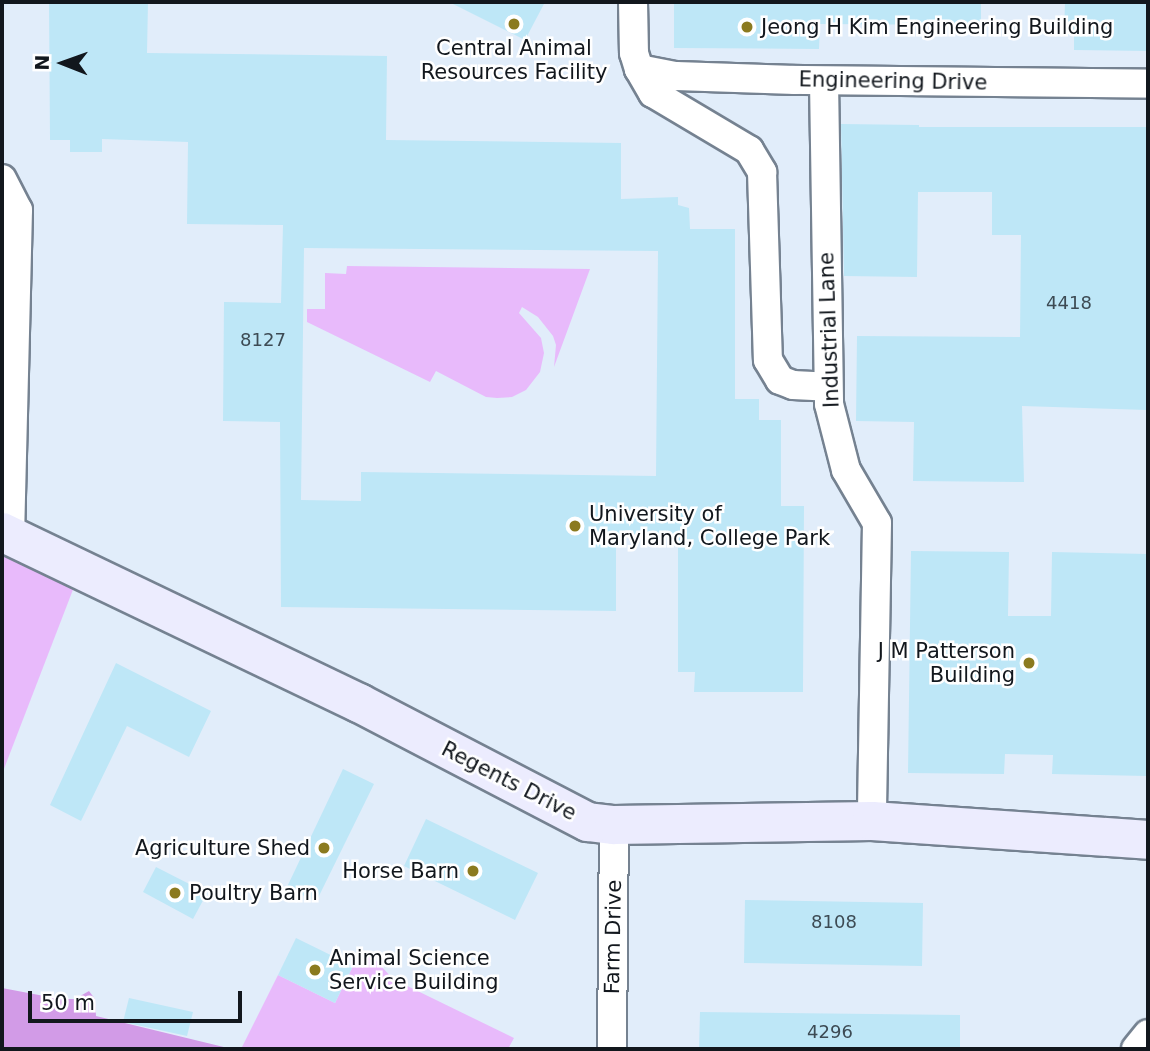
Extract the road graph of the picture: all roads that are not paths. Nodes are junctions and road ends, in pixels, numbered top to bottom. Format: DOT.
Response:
graph roads {
  1 [pos="633,2"];
  2 [pos="639,69"];
  3 [pos="824,81"];
  4 [pos="1148,85"];
  5 [pos="2,179"];
  6 [pos="828,387"];
  7 [pos="6,534"];
  8 [pos="872,821"];
  9 [pos="614,825"];
  10 [pos="1148,840"];
  11 [pos="1148,1034"];
  12 [pos="612,1049"];
  13 [pos="1136,1049"];
  1 -- 2 [label="street"];
  2 -- 3 [label="street, Engineering Drive"];
  2 -- 6 [label="street"];
  3 -- 4 [label="street, Engineering Drive"];
  3 -- 6 [label="street, Industrial Lane"];
  5 -- 7 [label="street"];
  6 -- 8 [label="street, Industrial Lane"];
  7 -- 9 [label="street, Regents Drive"];
  8 -- 9 [label="street, Regents Drive"];
  8 -- 10 [label="street, Regents Drive"];
  9 -- 12 [label="street, Farm Drive"];
  11 -- 13 [label="street"];
}
